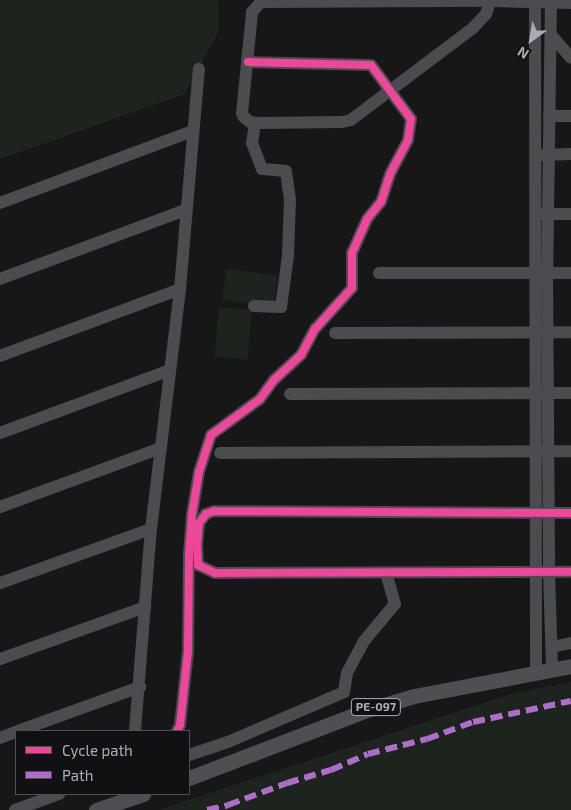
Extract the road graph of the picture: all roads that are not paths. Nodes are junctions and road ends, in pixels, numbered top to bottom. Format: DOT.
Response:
graph roads {
  1 [pos="490,1"];
  2 [pos="535,1"];
  3 [pos="551,1"];
  4 [pos="571,3"];
  5 [pos="551,35"];
  6 [pos="571,58"];
  7 [pos="248,62"];
  8 [pos="199,68"];
  9 [pos="391,90"];
  10 [pos="549,116"];
  11 [pos="571,116"];
  12 [pos="255,123"];
  13 [pos="193,131"];
  14 [pos="571,154"];
  15 [pos="543,155"];
  16 [pos="0,203"];
  17 [pos="186,210"];
  18 [pos="543,214"];
  19 [pos="571,214"];
  20 [pos="379,272"];
  21 [pos="571,273"];
  22 [pos="542,274"];
  23 [pos="0,279"];
  24 [pos="180,289"];
  25 [pos="254,306"];
  26 [pos="571,332"];
  27 [pos="335,333"];
  28 [pos="543,333"];
  29 [pos="0,356"];
  30 [pos="170,370"];
  31 [pos="542,393"];
  32 [pos="571,393"];
  33 [pos="290,394"];
  34 [pos="0,433"];
  35 [pos="160,448"];
  36 [pos="550,451"];
  37 [pos="536,452"];
  38 [pos="571,452"];
  39 [pos="220,453"];
  40 [pos="0,506"];
  41 [pos="536,513"];
  42 [pos="549,513"];
  43 [pos="571,513"];
  44 [pos="151,529"];
  45 [pos="549,572"];
  46 [pos="571,572"];
  47 [pos="386,573"];
  48 [pos="535,573"];
  49 [pos="0,583"];
  50 [pos="145,607"];
  51 [pos="571,643"];
  52 [pos="552,647"];
  53 [pos="0,659"];
  54 [pos="571,666"];
  55 [pos="552,670"];
  56 [pos="536,672"];
  57 [pos="140,687"];
  58 [pos="22,730"];
  59 [pos="135,730"];
  60 [pos="178,730"];
  61 [pos="15,733"];
  62 [pos="0,738"];
  63 [pos="190,756"];
  64 [pos="190,778"];
  65 [pos="56,795"];
  66 [pos="140,795"];
  67 [pos="14,810"];
  68 [pos="96,810"];
  1 -- 2 [label="street"];
  1 -- 7 [label="street"];
  1 -- 9 [label="street"];
  2 -- 3 [label="street"];
  2 -- 15 [label="street"];
  3 -- 4 [label="street"];
  3 -- 5 [label="street"];
  5 -- 6 [label="street"];
  5 -- 10 [label="street"];
  7 -- 9 [label="street"];
  7 -- 12 [label="street"];
  8 -- 13 [label="street"];
  9 -- 12 [label="street"];
  9 -- 60 [label="street"];
  10 -- 11 [label="street"];
  10 -- 15 [label="street"];
  12 -- 25 [label="street"];
  13 -- 16 [label="street"];
  13 -- 17 [label="street"];
  14 -- 15 [label="street"];
  15 -- 18 [label="street"];
  17 -- 23 [label="street"];
  17 -- 24 [label="street"];
  18 -- 19 [label="street"];
  18 -- 22 [label="street"];
  20 -- 22 [label="street"];
  21 -- 22 [label="street"];
  22 -- 28 [label="street"];
  24 -- 29 [label="street"];
  24 -- 30 [label="street"];
  26 -- 28 [label="street"];
  27 -- 28 [label="street"];
  28 -- 31 [label="street"];
  30 -- 34 [label="street"];
  30 -- 35 [label="street"];
  31 -- 32 [label="street"];
  31 -- 33 [label="street"];
  31 -- 36 [label="street"];
  31 -- 37 [label="street"];
  35 -- 40 [label="street"];
  35 -- 44 [label="street"];
  36 -- 37 [label="street"];
  36 -- 38 [label="street"];
  36 -- 42 [label="street"];
  37 -- 39 [label="street"];
  37 -- 41 [label="street"];
  41 -- 42 [label="street"];
  41 -- 47 [label="street"];
  41 -- 48 [label="street"];
  42 -- 43 [label="street"];
  42 -- 45 [label="street"];
  44 -- 49 [label="street"];
  44 -- 50 [label="street"];
  45 -- 46 [label="street"];
  45 -- 48 [label="street"];
  45 -- 52 [label="street"];
  47 -- 48 [label="street"];
  47 -- 63 [label="street"];
  48 -- 56 [label="street"];
  50 -- 53 [label="street"];
  50 -- 57 [label="street"];
  51 -- 52 [label="street"];
  52 -- 55 [label="street"];
  54 -- 55 [label="main road, PE-097"];
  55 -- 56 [label="main road, PE-097"];
  56 -- 64 [label="main road, PE-097"];
  57 -- 58 [label="street"];
  57 -- 59 [label="street"];
  61 -- 62 [label="street"];
  65 -- 67 [label="street"];
  66 -- 68 [label="main road"];
}
